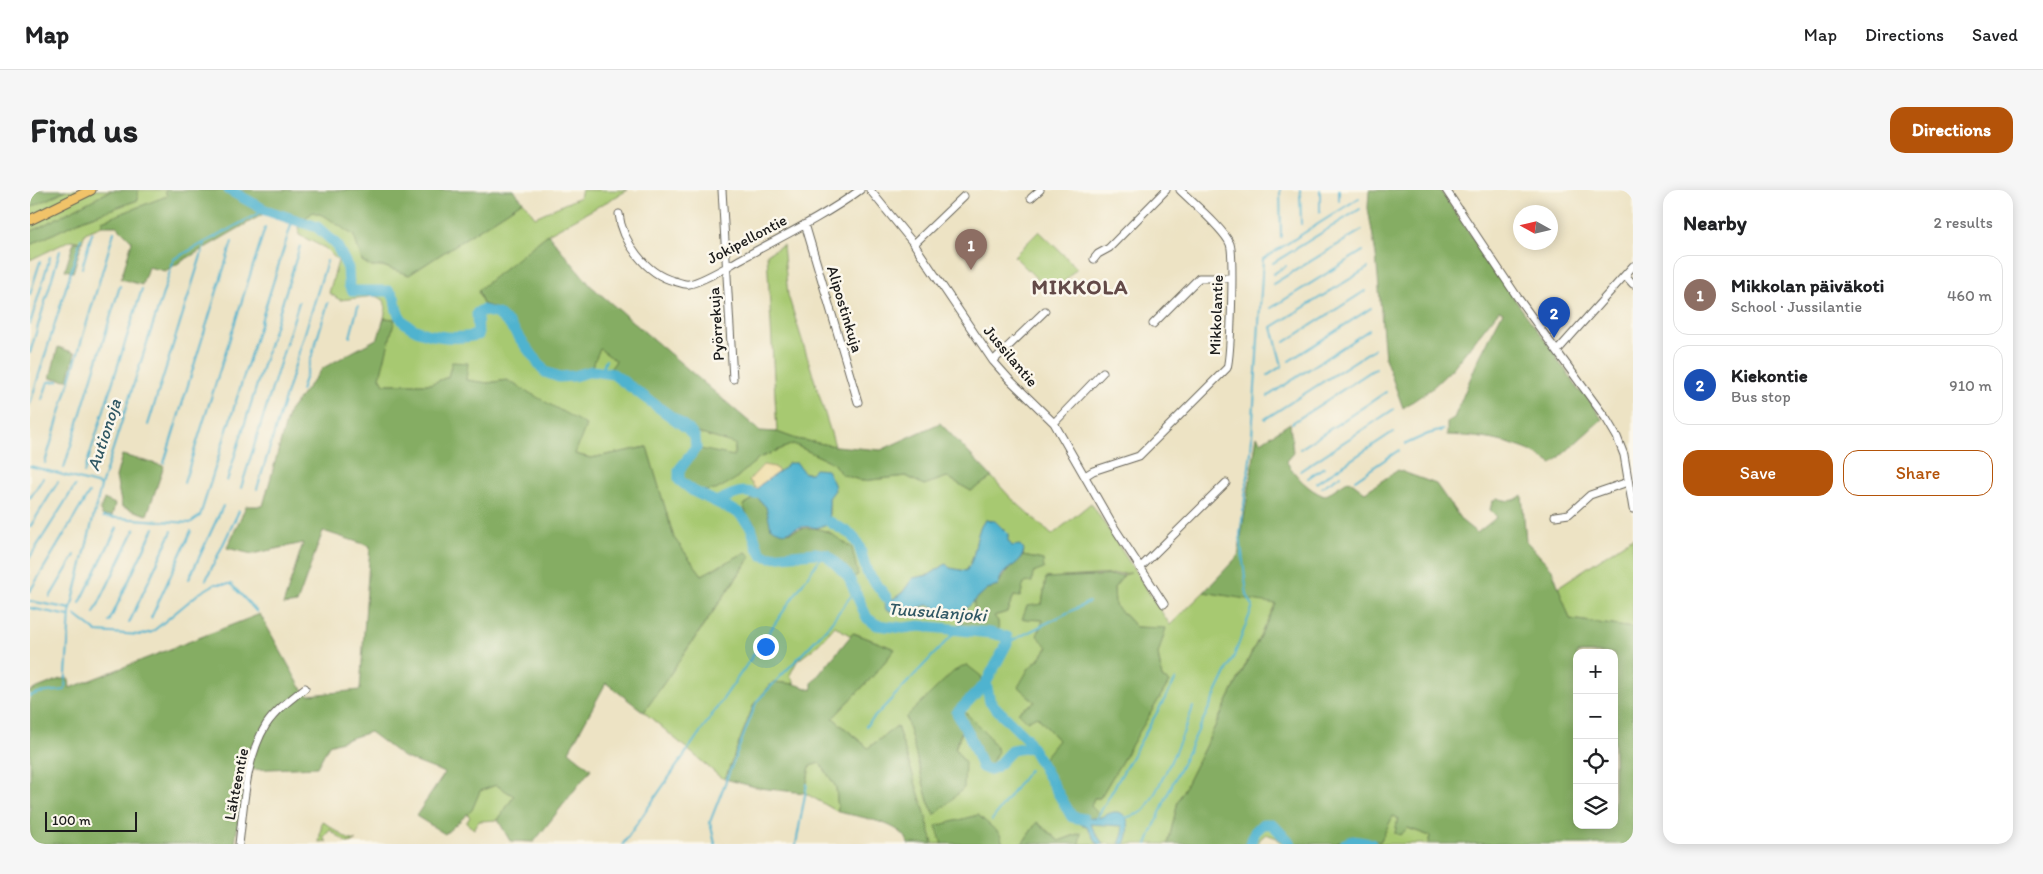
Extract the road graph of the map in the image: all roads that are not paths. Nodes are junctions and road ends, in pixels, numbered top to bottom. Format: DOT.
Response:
graph roads {
  1 [pos="91,190"];
  2 [pos="722,190"];
  3 [pos="860,190"];
  4 [pos="870,190"];
  5 [pos="1040,190"];
  6 [pos="1166,190"];
  7 [pos="1180,190"];
  8 [pos="1446,190"];
  9 [pos="964,196"];
  10 [pos="1031,198"];
  11 [pos="619,214"];
  12 [pos="30,220"];
  13 [pos="805,224"];
  14 [pos="914,244"];
  15 [pos="1094,259"];
  16 [pos="1633,266"];
  17 [pos="726,267"];
  18 [pos="1625,275"];
  19 [pos="1232,278"];
  20 [pos="1633,284"];
  21 [pos="1045,311"];
  22 [pos="1153,324"];
  23 [pos="1558,350"];
  24 [pos="993,361"];
  25 [pos="1104,372"];
  26 [pos="733,379"];
  27 [pos="858,402"];
  28 [pos="1054,423"];
  29 [pos="1085,476"];
  30 [pos="1628,482"];
  31 [pos="1226,483"];
  32 [pos="1633,509"];
  33 [pos="1555,516"];
  34 [pos="1140,568"];
  35 [pos="1164,604"];
  36 [pos="305,688"];
  37 [pos="239,844"];
  1 -- 12 [label="main road"];
  2 -- 17 [label="street, Pyörrekuja"];
  3 -- 13 [label="street, Jokipellontie"];
  4 -- 14 [label="street, Jussilantie"];
  5 -- 10 [label="street"];
  6 -- 15 [label="street"];
  7 -- 19 [label="street, Mikkolantie"];
  8 -- 23 [label="street"];
  9 -- 14 [label="street"];
  11 -- 17 [label="street, Jokipellontie"];
  13 -- 17 [label="street, Jokipellontie"];
  13 -- 27 [label="street, Alipostinkuja"];
  14 -- 24 [label="street, Jussilantie"];
  16 -- 18 [label="street"];
  17 -- 26 [label="street, Pyörrekuja"];
  18 -- 20 [label="street"];
  18 -- 23 [label="street"];
  19 -- 22 [label="street"];
  19 -- 29 [label="street, Mikkolantie"];
  21 -- 24 [label="street"];
  23 -- 30 [label="street"];
  24 -- 28 [label="street, Jussilantie"];
  25 -- 28 [label="street"];
  28 -- 29 [label="street, Jussilantie"];
  29 -- 34 [label="street, Jussilantie"];
  30 -- 32 [label="street"];
  30 -- 33 [label="street"];
  31 -- 34 [label="street"];
  34 -- 35 [label="street, Jussilantie"];
  36 -- 37 [label="street, Lähteentie"];
}
